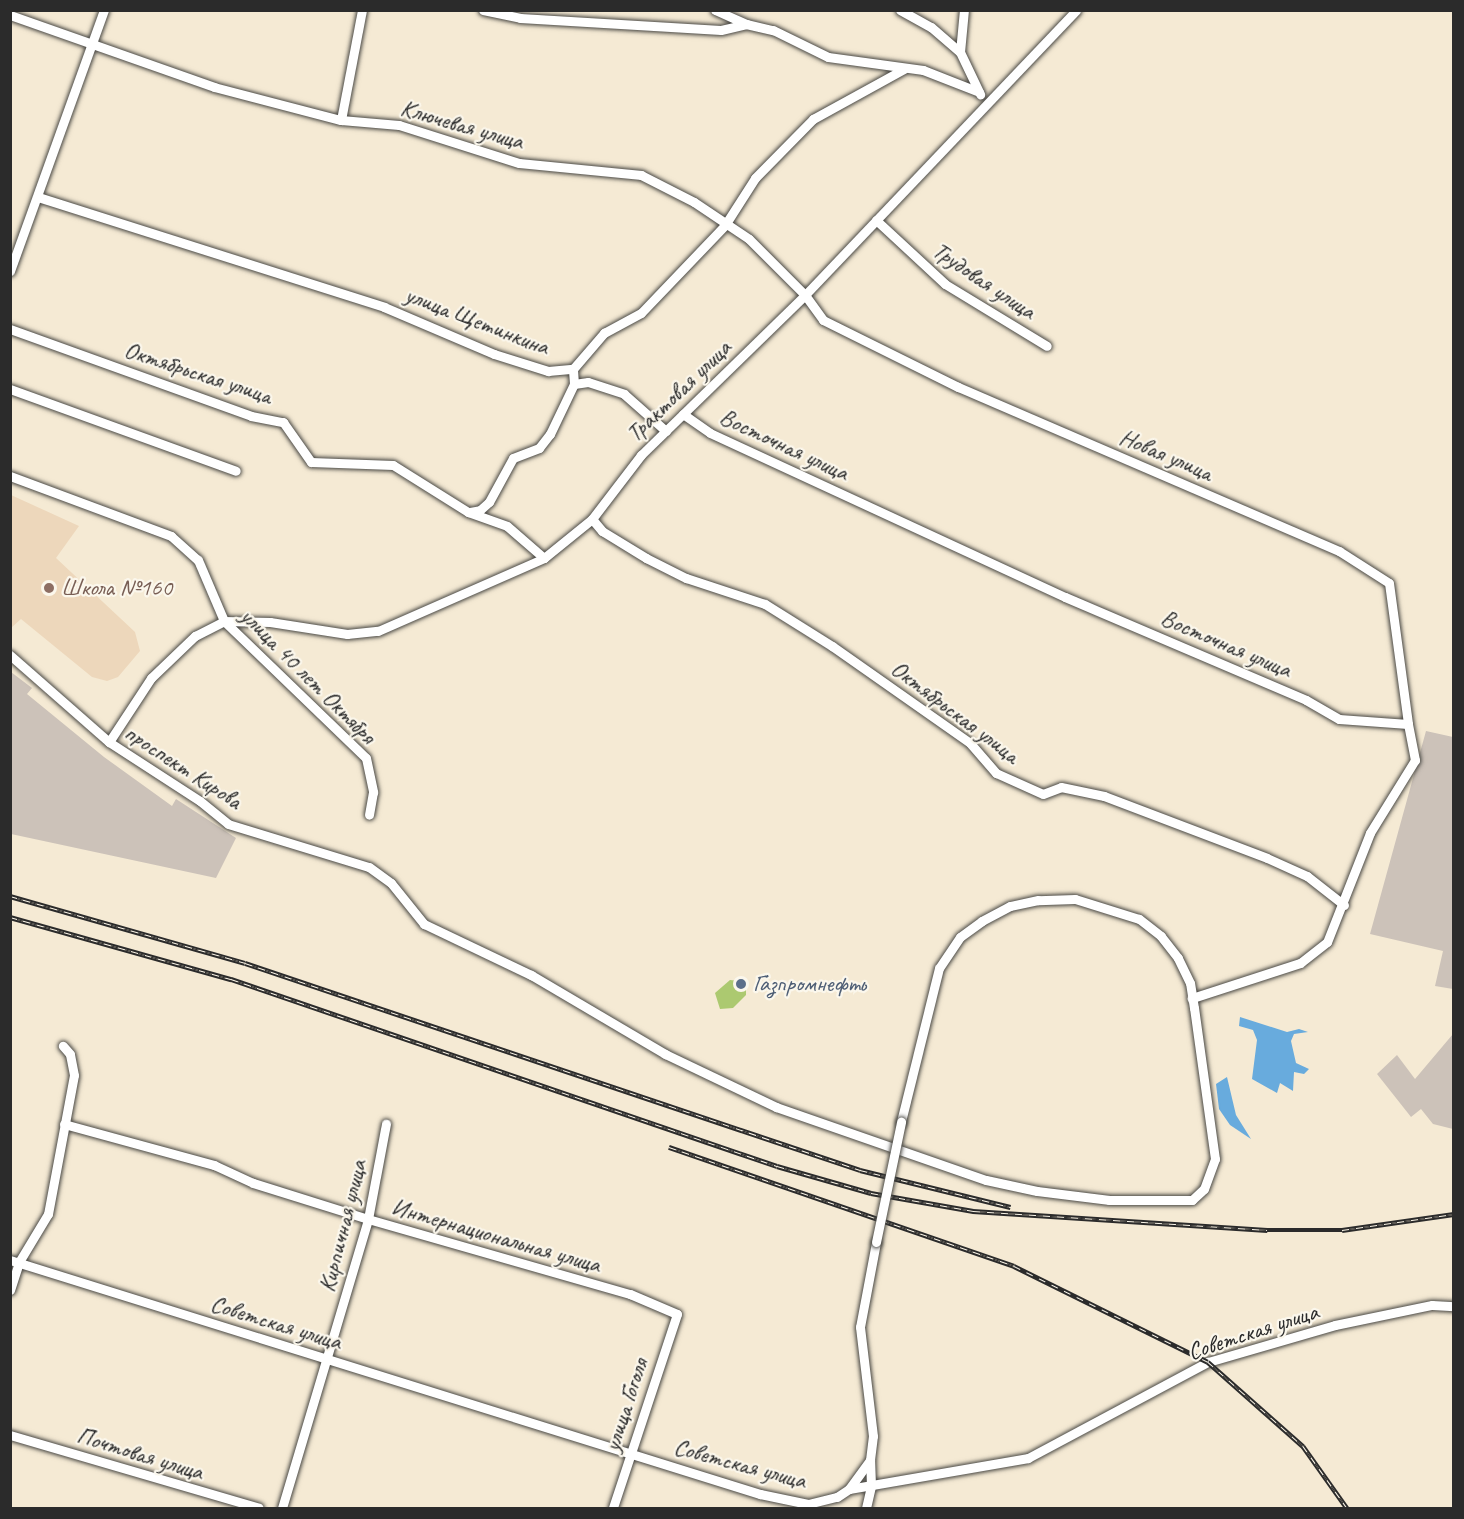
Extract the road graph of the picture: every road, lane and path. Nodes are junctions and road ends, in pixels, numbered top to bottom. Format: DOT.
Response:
graph roads {
  1 [pos="104,10"];
  2 [pos="362,10"];
  3 [pos="483,10"];
  4 [pos="715,10"];
  5 [pos="900,10"];
  6 [pos="964,10"];
  7 [pos="1076,10"];
  8 [pos="10,15"];
  9 [pos="746,24"];
  10 [pos="93,44"];
  11 [pos="960,52"];
  12 [pos="903,69"];
  13 [pos="979,92"];
  14 [pos="987,103"];
  15 [pos="341,120"];
  16 [pos="38,197"];
  17 [pos="876,220"];
  18 [pos="725,225"];
  19 [pos="10,271"];
  20 [pos="805,295"];
  21 [pos="10,329"];
  22 [pos="1047,346"];
  23 [pos="573,369"];
  24 [pos="574,384"];
  25 [pos="10,389"];
  26 [pos="683,414"];
  27 [pos="666,431"];
  28 [pos="236,471"];
  29 [pos="10,476"];
  30 [pos="468,512"];
  31 [pos="592,519"];
  32 [pos="544,558"];
  33 [pos="224,621"];
  34 [pos="10,655"];
  35 [pos="1408,724"];
  36 [pos="109,742"];
  37 [pos="369,815"];
  38 [pos="1344,905"];
  39 [pos="1192,998"];
  40 [pos="63,1046"];
  41 [pos="65,1124"];
  42 [pos="386,1124"];
  43 [pos="368,1219"];
  44 [pos="15,1261"];
  45 [pos="10,1290"];
  46 [pos="1454,1306"];
  47 [pos="677,1314"];
  48 [pos="329,1360"];
  49 [pos="10,1435"];
  50 [pos="629,1454"];
  51 [pos="870,1460"];
  52 [pos="871,1486"];
  53 [pos="849,1489"];
  54 [pos="259,1509"];
  55 [pos="282,1509"];
  56 [pos="613,1509"];
  57 [pos="866,1509"];
  1 -- 10 [label="street"];
  2 -- 15 [label="street"];
  3 -- 9 [label="street"];
  4 -- 9 [label="street"];
  5 -- 11 [label="street"];
  6 -- 11 [label="street"];
  7 -- 14 [label="street, Трактовая улица"];
  8 -- 10 [label="street, Ключевая улица"];
  9 -- 12 [label="street"];
  10 -- 15 [label="street, Ключевая улица"];
  10 -- 16 [label="street"];
  11 -- 13 [label="street"];
  12 -- 13 [label="street"];
  12 -- 18 [label="street, улица Щетинкина"];
  13 -- 14 [label="street"];
  14 -- 17 [label="street, Трактовая улица"];
  15 -- 18 [label="street, Ключевая улица"];
  16 -- 19 [label="street"];
  16 -- 23 [label="street, улица Щетинкина"];
  17 -- 20 [label="street, Трактовая улица"];
  17 -- 22 [label="street, Трудовая улица"];
  18 -- 20 [label="street, Ключевая улица"];
  18 -- 23 [label="street, улица Щетинкина"];
  20 -- 26 [label="street, Трактовая улица"];
  20 -- 35 [label="street, Новая улица"];
  21 -- 30 [label="street, Октябрьская улица"];
  23 -- 24 [label="street"];
  24 -- 27 [label="street"];
  24 -- 30 [label="street"];
  25 -- 28 [label="street"];
  26 -- 27 [label="street, Трактовая улица"];
  26 -- 35 [label="street, Восточная улица"];
  27 -- 31 [label="street, Трактовая улица"];
  29 -- 33 [label="street, улица 40 лет Октября"];
  30 -- 32 [label="street, Октябрьская улица"];
  31 -- 32 [label="street, Трактовая улица"];
  31 -- 38 [label="street, Октябрьская улица"];
  32 -- 33 [label="street, Трактовая улица"];
  33 -- 36 [label="street"];
  33 -- 37 [label="street, улица 40 лет Октября"];
  34 -- 36 [label="street, проспект Кирова"];
  35 -- 38 [label="street"];
  36 -- 39 [label="street, проспект Кирова"];
  38 -- 39 [label="street"];
  39 -- 51 [label="street, проспект Кирова, bridge"];
  40 -- 41 [label="street"];
  41 -- 43 [label="street, Интернациональная улица"];
  41 -- 44 [label="street"];
  42 -- 43 [label="street, Кирпичная улица"];
  43 -- 47 [label="street, Интернациональная улица"];
  43 -- 48 [label="street, Кирпичная улица"];
  44 -- 45 [label="street"];
  44 -- 48 [label="street, Советская улица"];
  46 -- 52 [label="street, Советская улица"];
  47 -- 50 [label="street, улица Гоголя"];
  48 -- 50 [label="street, Советская улица"];
  48 -- 55 [label="street, Кирпичная улица"];
  49 -- 54 [label="street, Почтовая улица"];
  50 -- 53 [label="street, Советская улица"];
  50 -- 56 [label="street, улица Гоголя"];
  51 -- 52 [label="street, проспект Кирова"];
  51 -- 53 [label="street"];
  52 -- 53 [label="street, Советская улица"];
  52 -- 57 [label="street, проспект Кирова"];
}
